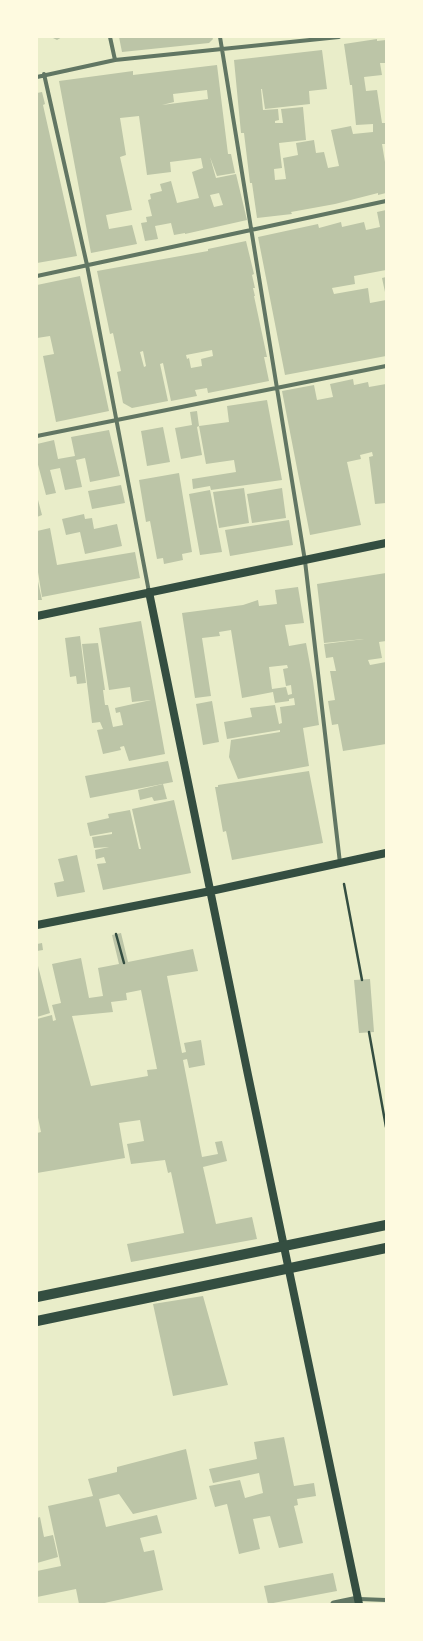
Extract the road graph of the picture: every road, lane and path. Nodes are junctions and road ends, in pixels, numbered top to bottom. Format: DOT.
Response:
graph roads {
  1 [pos="110,37"];
  2 [pos="220,37"];
  3 [pos="339,37"];
  4 [pos="222,50"];
  5 [pos="115,60"];
  6 [pos="44,74"];
  7 [pos="37,77"];
  8 [pos="386,201"];
  9 [pos="252,230"];
  10 [pos="87,265"];
  11 [pos="37,276"];
  12 [pos="386,366"];
  13 [pos="276,388"];
  14 [pos="117,420"];
  15 [pos="37,436"];
  16 [pos="386,543"];
  17 [pos="305,561"];
  18 [pos="149,592"];
  19 [pos="37,616"];
  20 [pos="386,853"];
  21 [pos="340,863"];
  22 [pos="344,884"];
  23 [pos="211,891"];
  24 [pos="37,925"];
  25 [pos="116,934"];
  26 [pos="124,963"];
  27 [pos="362,980"];
  28 [pos="369,1032"];
  29 [pos="386,1127"];
  30 [pos="386,1225"];
  31 [pos="285,1246"];
  32 [pos="386,1248"];
  33 [pos="289,1268"];
  34 [pos="37,1297"];
  35 [pos="37,1321"];
  36 [pos="384,1600"];
  37 [pos="359,1602"];
  38 [pos="334,1604"];
  39 [pos="378,1604"];
  1 -- 5 [label="street"];
  2 -- 4 [label="street"];
  3 -- 4 [label="street"];
  4 -- 5 [label="street"];
  4 -- 9 [label="street"];
  5 -- 6 [label="street"];
  6 -- 7 [label="street"];
  6 -- 10 [label="street"];
  8 -- 9 [label="street"];
  9 -- 10 [label="street"];
  9 -- 13 [label="street"];
  10 -- 11 [label="street"];
  10 -- 14 [label="street"];
  12 -- 13 [label="street"];
  13 -- 14 [label="street"];
  13 -- 17 [label="street"];
  14 -- 15 [label="street"];
  14 -- 18 [label="street"];
  16 -- 17 [label="main road"];
  17 -- 18 [label="main road"];
  17 -- 21 [label="street"];
  18 -- 19 [label="main road"];
  18 -- 23 [label="main road"];
  20 -- 21 [label="main road"];
  21 -- 23 [label="main road"];
  22 -- 27 [label="path"];
  23 -- 24 [label="main road"];
  23 -- 31 [label="main road"];
  25 -- 26 [label="path"];
  28 -- 29 [label="path"];
  30 -- 31 [label="main road"];
  31 -- 33 [label="main road"];
  31 -- 34 [label="main road"];
  32 -- 33 [label="main road"];
  33 -- 35 [label="main road"];
  33 -- 37 [label="main road"];
  36 -- 37 [label="street"];
  36 -- 39 [label="street"];
  37 -- 38 [label="street"];
}
